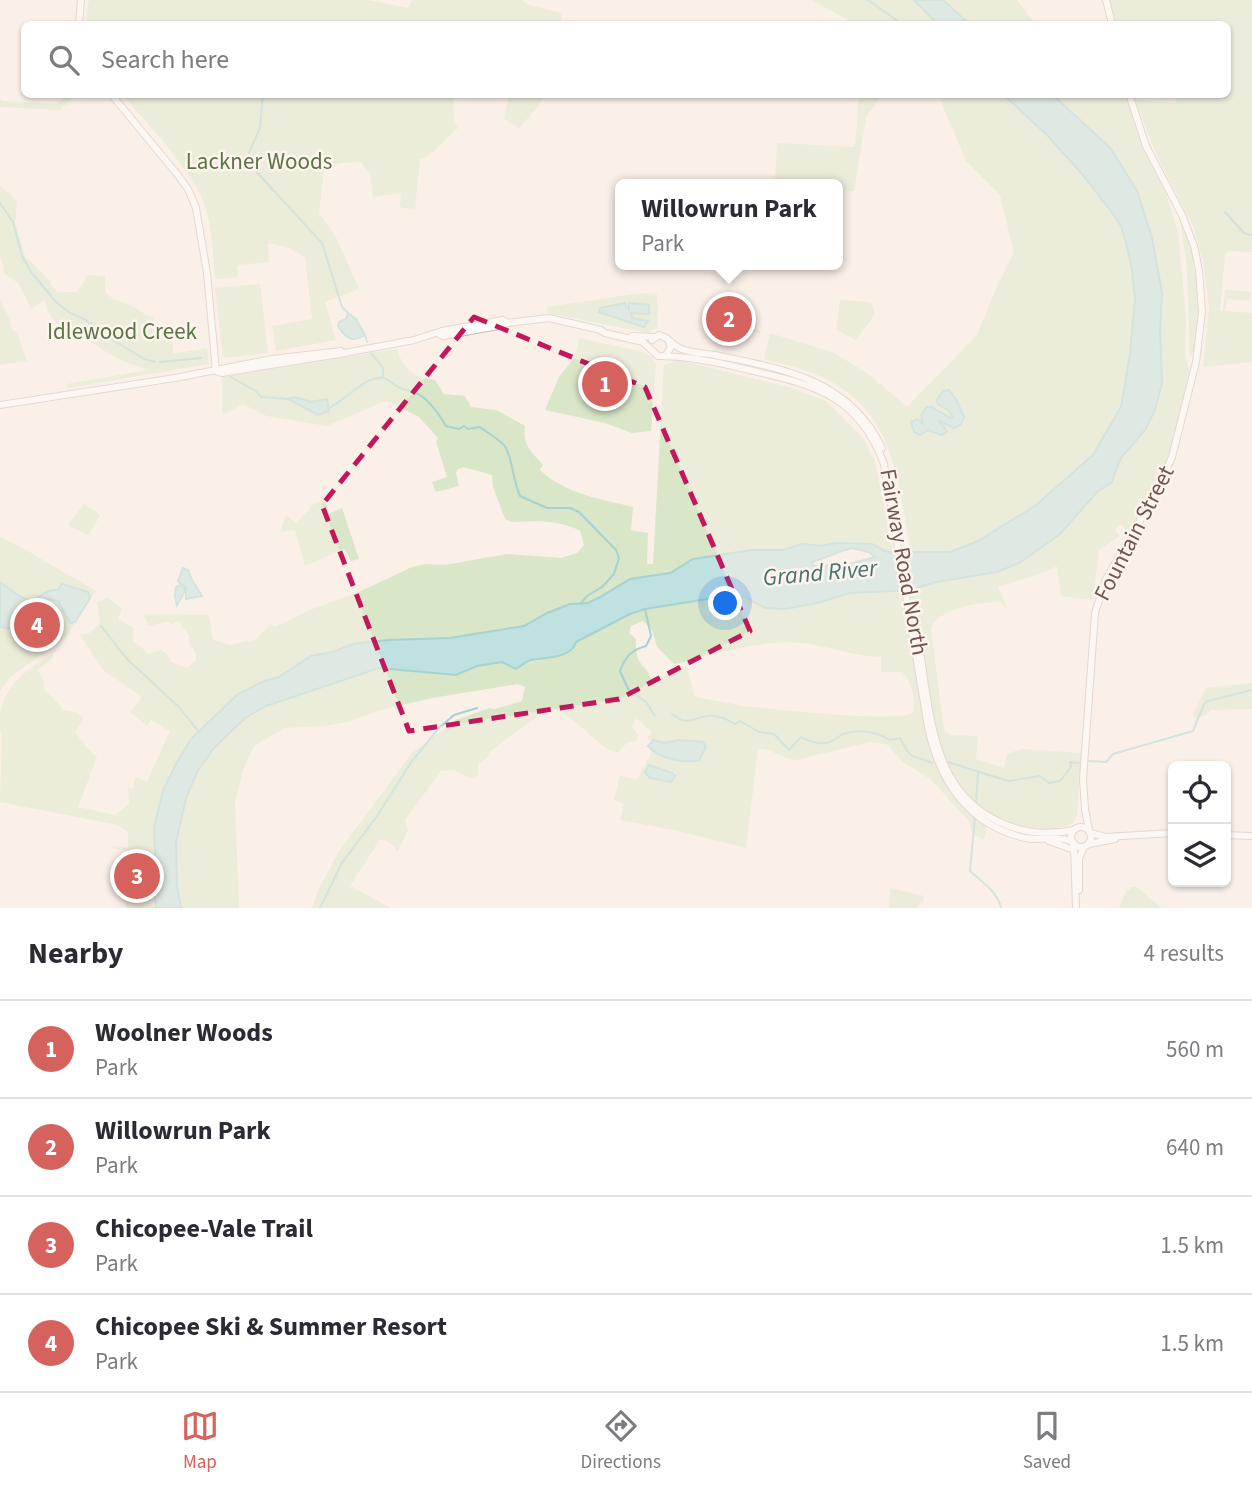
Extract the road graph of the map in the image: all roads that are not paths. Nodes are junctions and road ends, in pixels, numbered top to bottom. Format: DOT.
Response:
graph roads {
  1 [pos="81,0"];
  2 [pos="1106,0"];
  3 [pos="79,21"];
  4 [pos="1111,21"];
  5 [pos="114,98"];
  6 [pos="1130,98"];
  7 [pos="600,330"];
  8 [pos="655,337"];
  9 [pos="670,341"];
  10 [pos="651,349"];
  11 [pos="343,352"];
  12 [pos="666,355"];
  13 [pos="214,356"];
  14 [pos="230,367"];
  15 [pos="216,371"];
  16 [pos="0,405"];
  17 [pos="894,506"];
  18 [pos="912,615"];
  19 [pos="1083,779"];
  20 [pos="1076,829"];
  21 [pos="1090,831"];
  22 [pos="1168,833"];
  23 [pos="1124,835"];
  24 [pos="1231,835"];
  25 [pos="1252,836"];
  26 [pos="1073,846"];
  27 [pos="1087,846"];
  28 [pos="1076,895"];
  29 [pos="1076,908"];
  1 -- 3 [label="main road"];
  2 -- 4 [label="main road"];
  5 -- 13 [label="main road"];
  6 -- 19 [label="main road, Fountain Street"];
  7 -- 8 [label="main road"];
  7 -- 10 [label="main road"];
  7 -- 11 [label="main road"];
  8 -- 9 [label="main road"];
  8 -- 10 [label="main road"];
  9 -- 12 [label="main road"];
  9 -- 17 [label="main road, Fairway Road North"];
  10 -- 12 [label="main road"];
  11 -- 14 [label="main road"];
  11 -- 15 [label="main road"];
  12 -- 17 [label="main road, Fairway Road North"];
  13 -- 14 [label="main road"];
  13 -- 15 [label="main road"];
  14 -- 15 [label="main road"];
  15 -- 16 [label="main road"];
  17 -- 18 [label="main road, Fairway Road North"];
  18 -- 20 [label="main road, Fairway Road North"];
  18 -- 26 [label="main road, Fairway Road North"];
  19 -- 20 [label="main road, Fountain Street"];
  19 -- 21 [label="main road, Fountain Street"];
  20 -- 21 [label="main road"];
  20 -- 26 [label="main road"];
  21 -- 23 [label="main road"];
  21 -- 27 [label="main road"];
  22 -- 23 [label="main road"];
  23 -- 27 [label="main road"];
  24 -- 25 [label="main road"];
  26 -- 27 [label="main road"];
  26 -- 28 [label="main road"];
  27 -- 28 [label="main road"];
  28 -- 29 [label="main road"];
}
